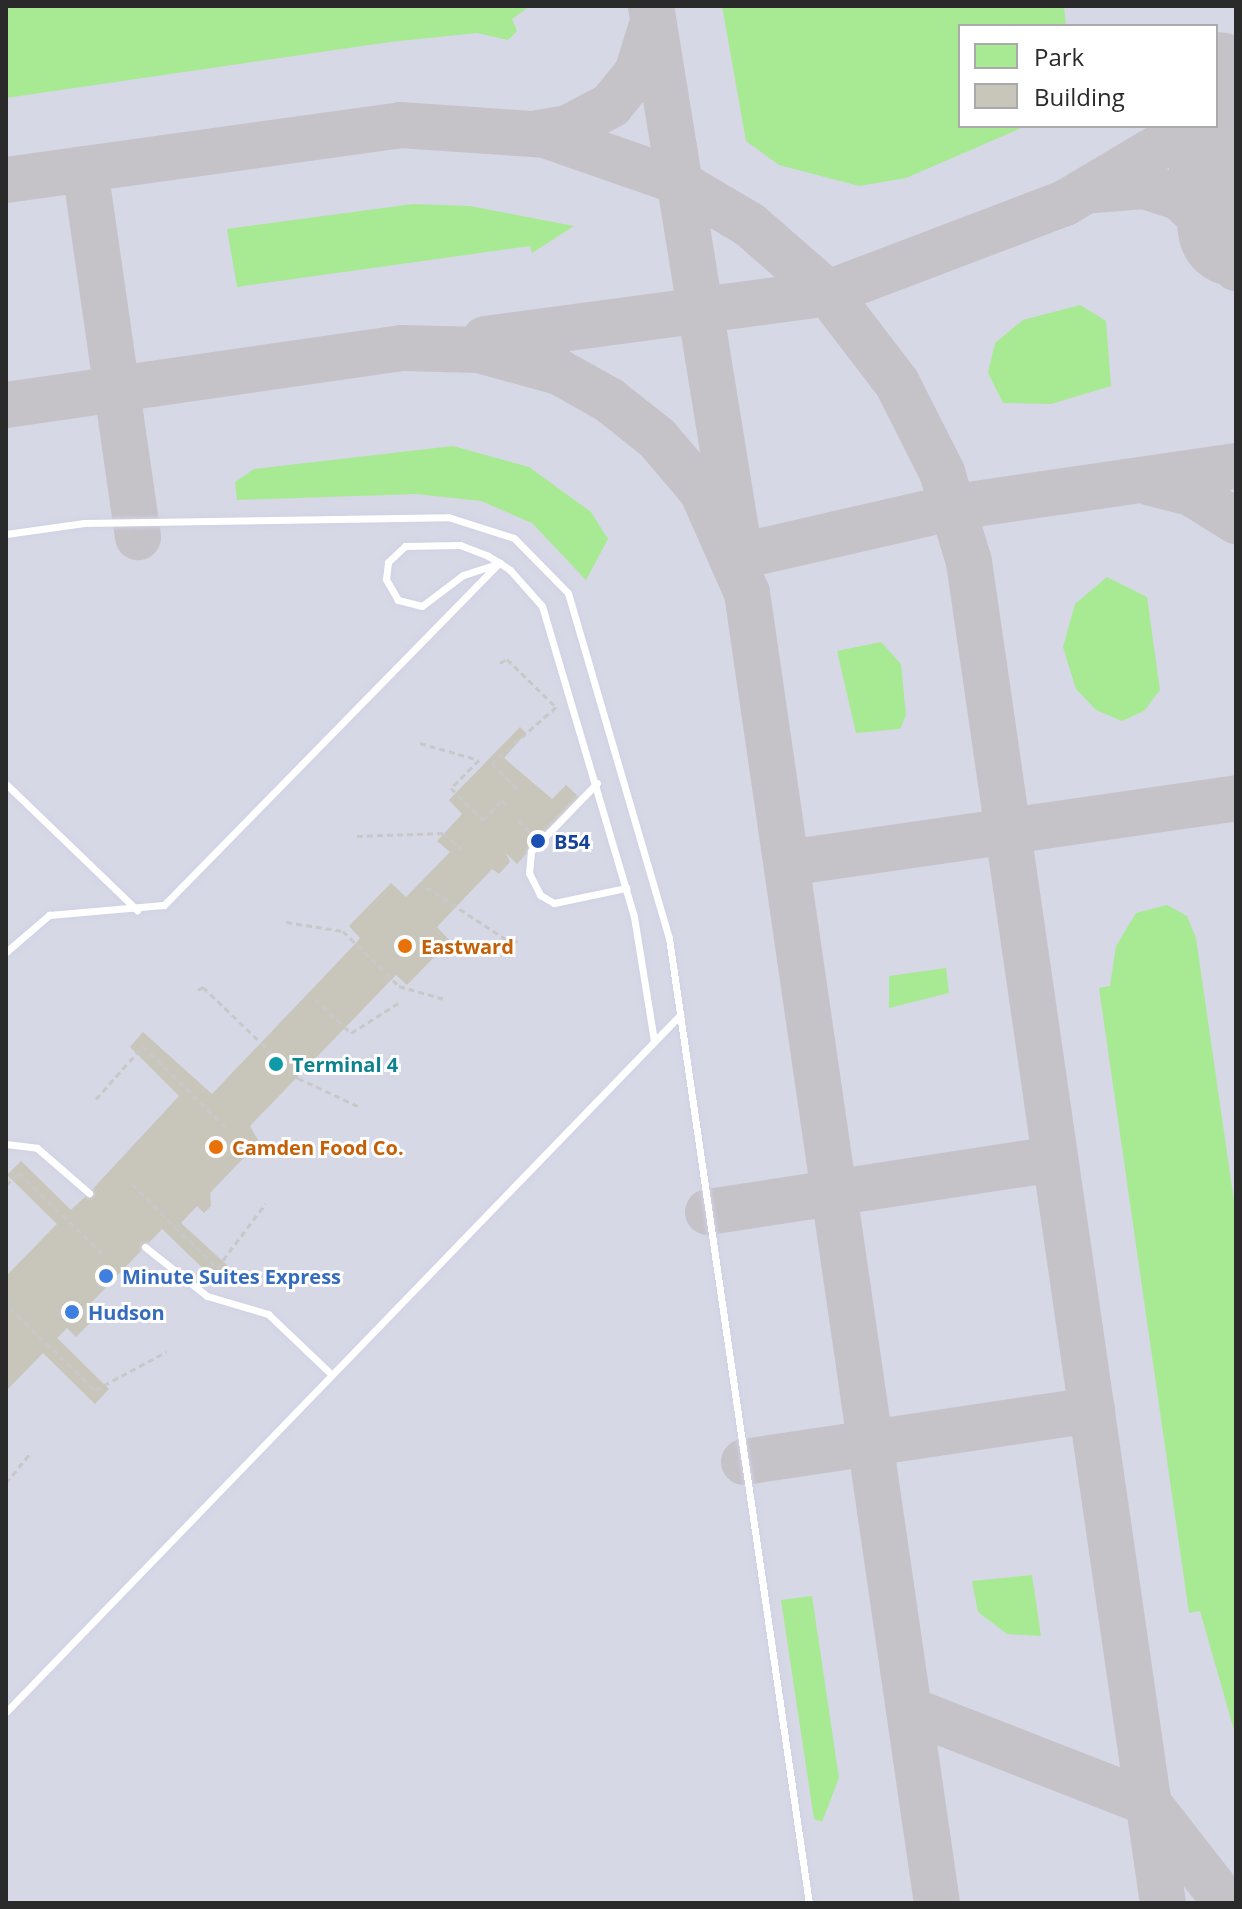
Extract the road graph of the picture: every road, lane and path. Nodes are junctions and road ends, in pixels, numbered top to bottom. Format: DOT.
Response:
graph roads {
  1 [pos="6,534"];
  2 [pos="500,563"];
  3 [pos="500,663"];
  4 [pos="420,743"];
  5 [pos="597,783"];
  6 [pos="6,784"];
  7 [pos="520,791"];
  8 [pos="507,805"];
  9 [pos="518,820"];
  10 [pos="357,836"];
  11 [pos="538,841"];
  12 [pos="462,850"];
  13 [pos="426,887"];
  14 [pos="626,888"];
  15 [pos="137,910"];
  16 [pos="286,922"];
  17 [pos="519,939"];
  18 [pos="6,952"];
  19 [pos="198,990"];
  20 [pos="315,999"];
  21 [pos="444,999"];
  22 [pos="400,1002"];
  23 [pos="680,1015"];
  24 [pos="654,1041"];
  25 [pos="96,1099"];
  26 [pos="360,1107"];
  27 [pos="225,1127"];
  28 [pos="6,1144"];
  29 [pos="132,1184"];
  30 [pos="6,1185"];
  31 [pos="89,1193"];
  32 [pos="266,1203"];
  33 [pos="145,1247"];
  34 [pos="103,1254"];
  35 [pos="10,1308"];
  36 [pos="166,1352"];
  37 [pos="331,1374"];
  38 [pos="30,1453"];
  39 [pos="6,1483"];
  40 [pos="6,1712"];
  41 [pos="809,1903"];
  1 -- 23 [label="lane"];
  2 -- 2 [label="lane"];
  2 -- 5 [label="lane"];
  2 -- 15 [label="lane"];
  3 -- 7 [label="path"];
  4 -- 8 [label="path"];
  5 -- 14 [label="lane"];
  5 -- 14 [label="lane"];
  6 -- 15 [label="lane"];
  9 -- 11 [label="path"];
  10 -- 12 [label="path"];
  13 -- 17 [label="path"];
  14 -- 24 [label="lane"];
  15 -- 18 [label="lane"];
  16 -- 21 [label="path"];
  19 -- 26 [label="path"];
  20 -- 22 [label="path"];
  23 -- 24 [label="lane"];
  23 -- 41 [label="lane"];
  24 -- 37 [label="lane"];
  25 -- 27 [label="path"];
  28 -- 31 [label="lane"];
  29 -- 32 [label="path"];
  30 -- 34 [label="path"];
  33 -- 37 [label="lane"];
  35 -- 36 [label="path"];
  37 -- 40 [label="lane"];
  38 -- 39 [label="path"];
}
